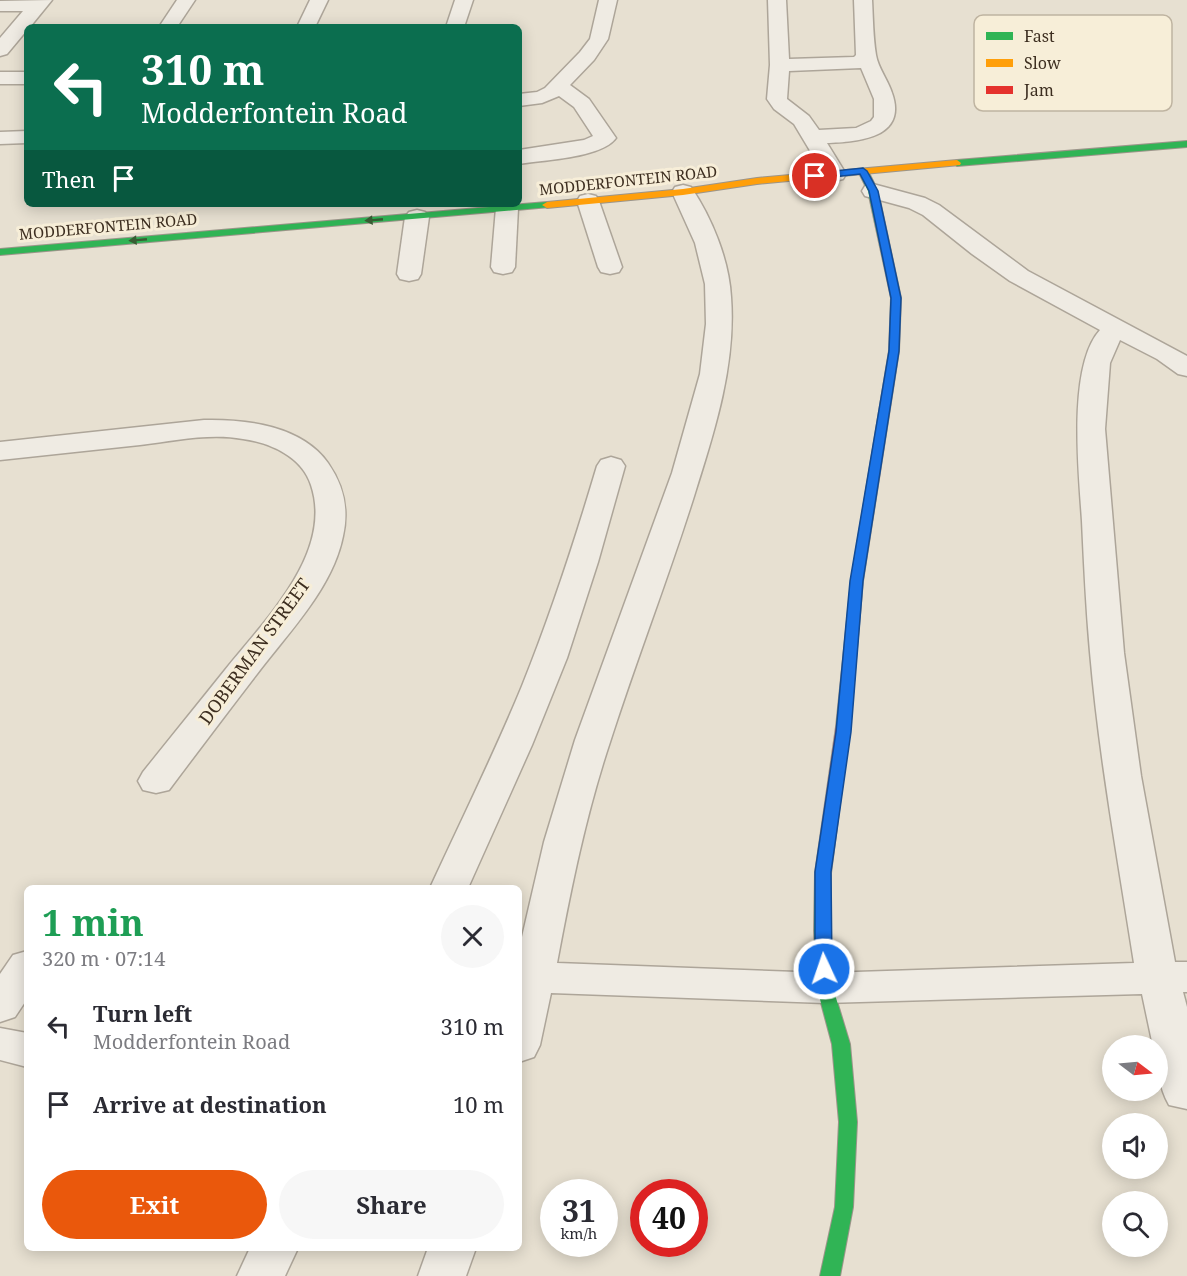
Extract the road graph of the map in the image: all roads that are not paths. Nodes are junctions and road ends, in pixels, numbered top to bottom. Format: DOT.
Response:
graph roads {
  1 [pos="186,0"];
  2 [pos="319,0"];
  3 [pos="464,0"];
  4 [pos="608,0"];
  5 [pos="777,0"];
  6 [pos="863,0"];
  7 [pos="40,3"];
  8 [pos="0,6"];
  9 [pos="170,24"];
  10 [pos="307,24"];
  11 [pos="456,24"];
  12 [pos="0,50"];
  13 [pos="866,57"];
  14 [pos="780,65"];
  15 [pos="0,78"];
  16 [pos="24,78"];
  17 [pos="559,87"];
  18 [pos="522,100"];
  19 [pos="24,137"];
  20 [pos="811,137"];
  21 [pos="0,138"];
  22 [pos="1187,144"];
  23 [pos="522,157"];
  24 [pos="835,174"];
  25 [pos="757,181"];
  26 [pos="868,181"];
  27 [pos="683,192"];
  28 [pos="588,201"];
  29 [pos="522,202"];
  30 [pos="522,203"];
  31 [pos="405,207"];
  32 [pos="486,207"];
  33 [pos="512,207"];
  34 [pos="417,217"];
  35 [pos="0,240"];
  36 [pos="0,252"];
  37 [pos="503,267"];
  38 [pos="610,267"];
  39 [pos="409,274"];
  40 [pos="1116,328"];
  41 [pos="1187,368"];
  42 [pos="0,451"];
  43 [pos="610,466"];
  44 [pos="156,781"];
  45 [pos="449,885"];
  46 [pos="24,970"];
  47 [pos="534,977"];
  48 [pos="1172,977"];
  49 [pos="825,988"];
  50 [pos="0,1006"];
  51 [pos="522,1031"];
  52 [pos="0,1044"];
  53 [pos="24,1049"];
  54 [pos="1184,1093"];
  55 [pos="273,1251"];
  56 [pos="451,1251"];
  57 [pos="261,1276"];
  58 [pos="442,1276"];
  59 [pos="830,1276"];
  1 -- 9 [label="street"];
  2 -- 10 [label="street"];
  3 -- 11 [label="street"];
  4 -- 17 [label="street"];
  5 -- 14 [label="street"];
  6 -- 13 [label="street"];
  7 -- 8 [label="street"];
  7 -- 12 [label="street"];
  13 -- 14 [label="street"];
  13 -- 20 [label="street"];
  14 -- 20 [label="street"];
  15 -- 16 [label="street"];
  17 -- 18 [label="street"];
  17 -- 23 [label="street"];
  19 -- 21 [label="street"];
  20 -- 24 [label="street"];
  22 -- 26 [label="main road, MODDERFONTEIN ROAD"];
  24 -- 25 [label="main road, MODDERFONTEIN ROAD"];
  24 -- 26 [label="main road, MODDERFONTEIN ROAD"];
  25 -- 27 [label="main road, MODDERFONTEIN ROAD"];
  25 -- 29 [label="main road, MODDERFONTEIN ROAD"];
  26 -- 40 [label="street"];
  26 -- 49 [label="main road"];
  27 -- 28 [label="main road, MODDERFONTEIN ROAD"];
  27 -- 47 [label="street"];
  28 -- 30 [label="main road, MODDERFONTEIN ROAD"];
  28 -- 38 [label="street"];
  31 -- 35 [label="main road, MODDERFONTEIN ROAD"];
  32 -- 34 [label="main road, MODDERFONTEIN ROAD"];
  33 -- 37 [label="street"];
  34 -- 36 [label="main road, MODDERFONTEIN ROAD, one-way"];
  34 -- 39 [label="street"];
  40 -- 41 [label="street"];
  40 -- 48 [label="street"];
  42 -- 44 [label="street, DOBERMAN STREET"];
  43 -- 45 [label="street"];
  46 -- 50 [label="street"];
  47 -- 49 [label="street"];
  47 -- 51 [label="street"];
  48 -- 49 [label="street"];
  48 -- 54 [label="street"];
  49 -- 59 [label="main road"];
  52 -- 53 [label="street"];
  55 -- 57 [label="street"];
  56 -- 58 [label="street"];
}
